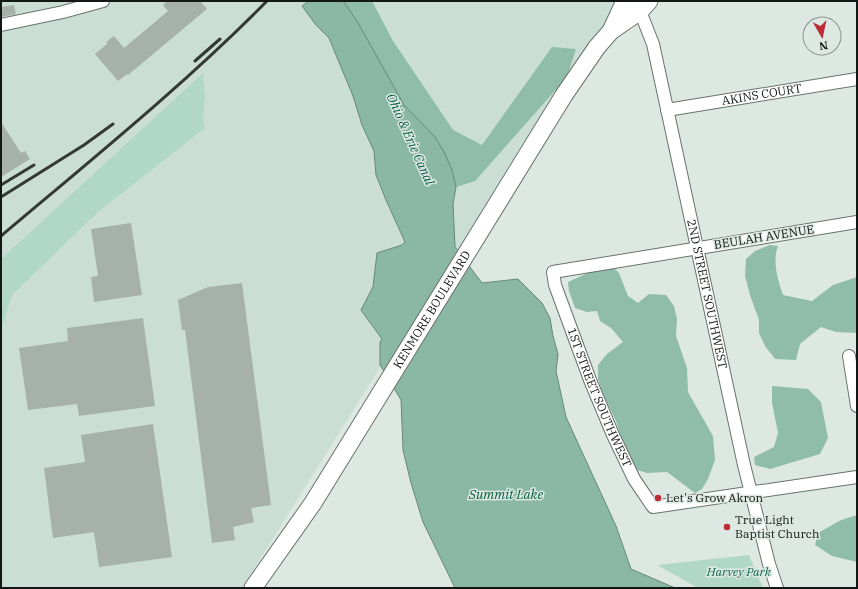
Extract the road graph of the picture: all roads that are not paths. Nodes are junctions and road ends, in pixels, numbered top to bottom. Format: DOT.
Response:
graph roads {
  1 [pos="103,1"];
  2 [pos="625,1"];
  3 [pos="642,4"];
  4 [pos="1,25"];
  5 [pos="611,31"];
  6 [pos="857,80"];
  7 [pos="667,110"];
  8 [pos="857,222"];
  9 [pos="698,248"];
  10 [pos="553,272"];
  11 [pos="849,356"];
  12 [pos="857,406"];
  13 [pos="857,477"];
  14 [pos="751,493"];
  15 [pos="253,588"];
  16 [pos="777,588"];
  1 -- 4 [label="street"];
  2 -- 5 [label="main road, KENMORE BOULEVARD"];
  3 -- 5 [label="main road, KENMORE BOULEVARD"];
  3 -- 7 [label="street, 2ND STREET SOUTHWEST"];
  5 -- 15 [label="main road, KENMORE BOULEVARD"];
  6 -- 7 [label="street, AKINS COURT"];
  7 -- 9 [label="street, 2ND STREET SOUTHWEST"];
  8 -- 9 [label="street, BEULAH AVENUE"];
  9 -- 10 [label="street, BEULAH AVENUE"];
  9 -- 14 [label="street, 2ND STREET SOUTHWEST"];
  10 -- 14 [label="street, 1ST STREET SOUTHWEST"];
  11 -- 12 [label="street"];
  13 -- 14 [label="street"];
  14 -- 16 [label="street, 2ND STREET SOUTHWEST"];
}
